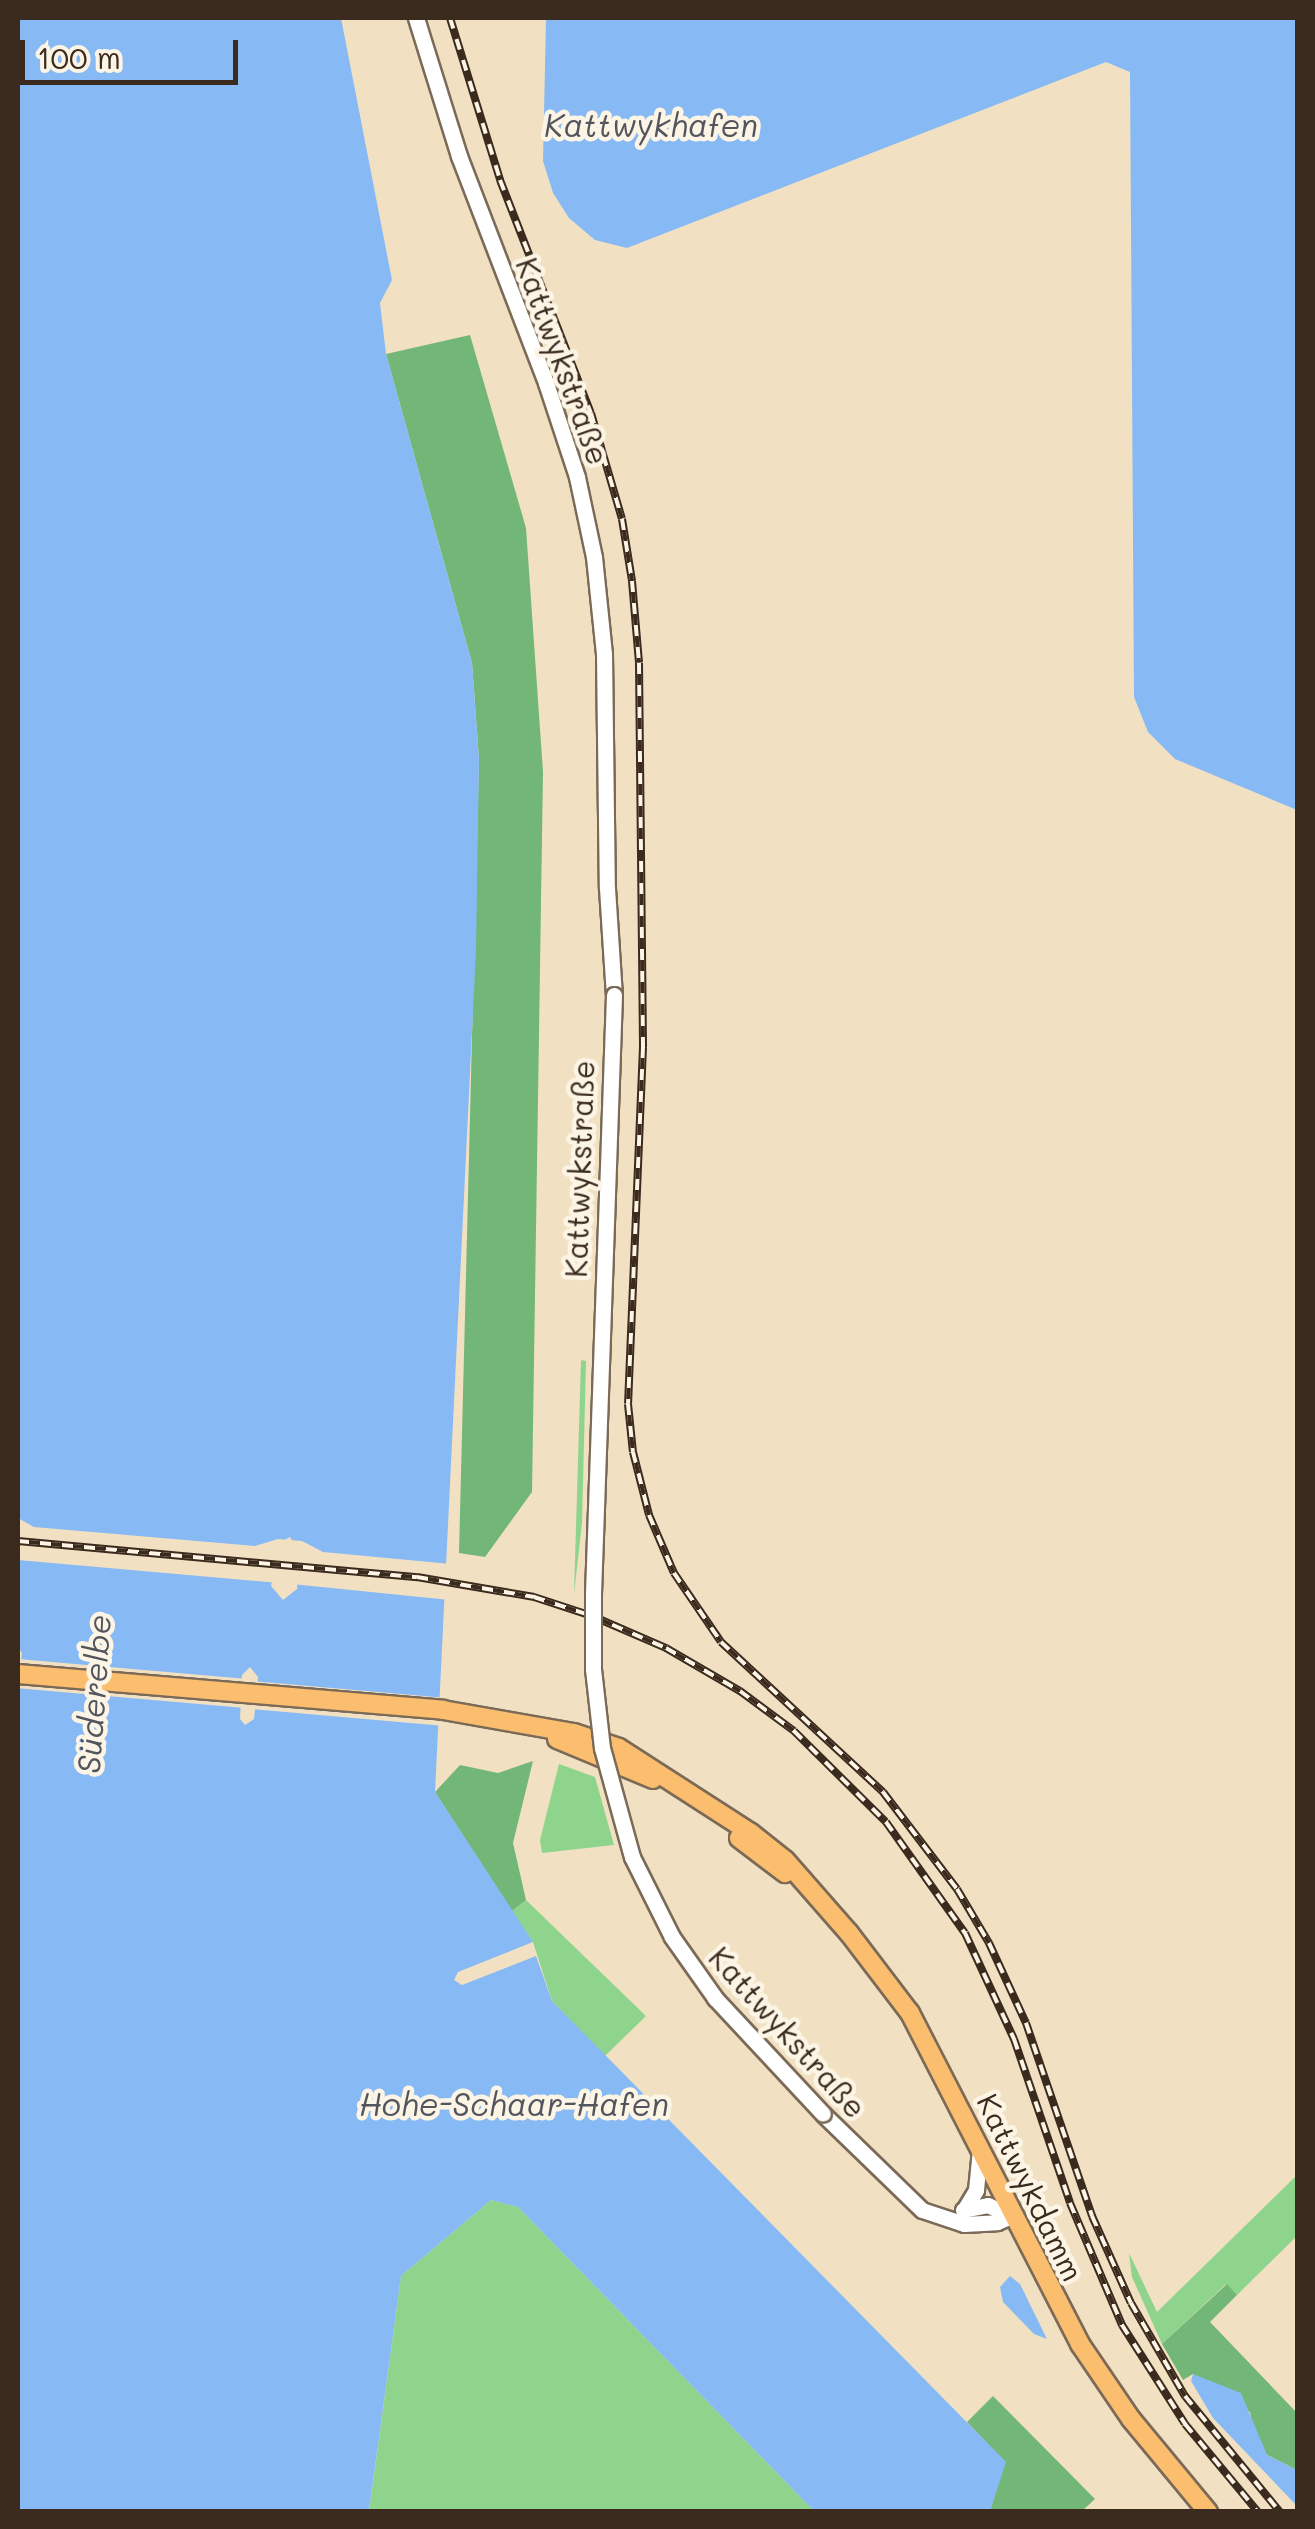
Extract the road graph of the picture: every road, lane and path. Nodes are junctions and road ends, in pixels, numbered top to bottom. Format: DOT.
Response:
graph roads {
  1 [pos="416,18"];
  2 [pos="18,1674"];
  3 [pos="980,2146"];
  4 [pos="957,2214"];
  5 [pos="1011,2216"];
  6 [pos="1208,2512"];
  1 -- 4 [label="street, Kattwykstraße, bridge"];
  2 -- 3 [label="main road, Kattwykdamm"];
  3 -- 4 [label="street"];
  3 -- 5 [label="main road, Kattwykdamm"];
  4 -- 5 [label="street, Kattwykstraße"];
  5 -- 6 [label="main road, Kattwykdamm"];
}
